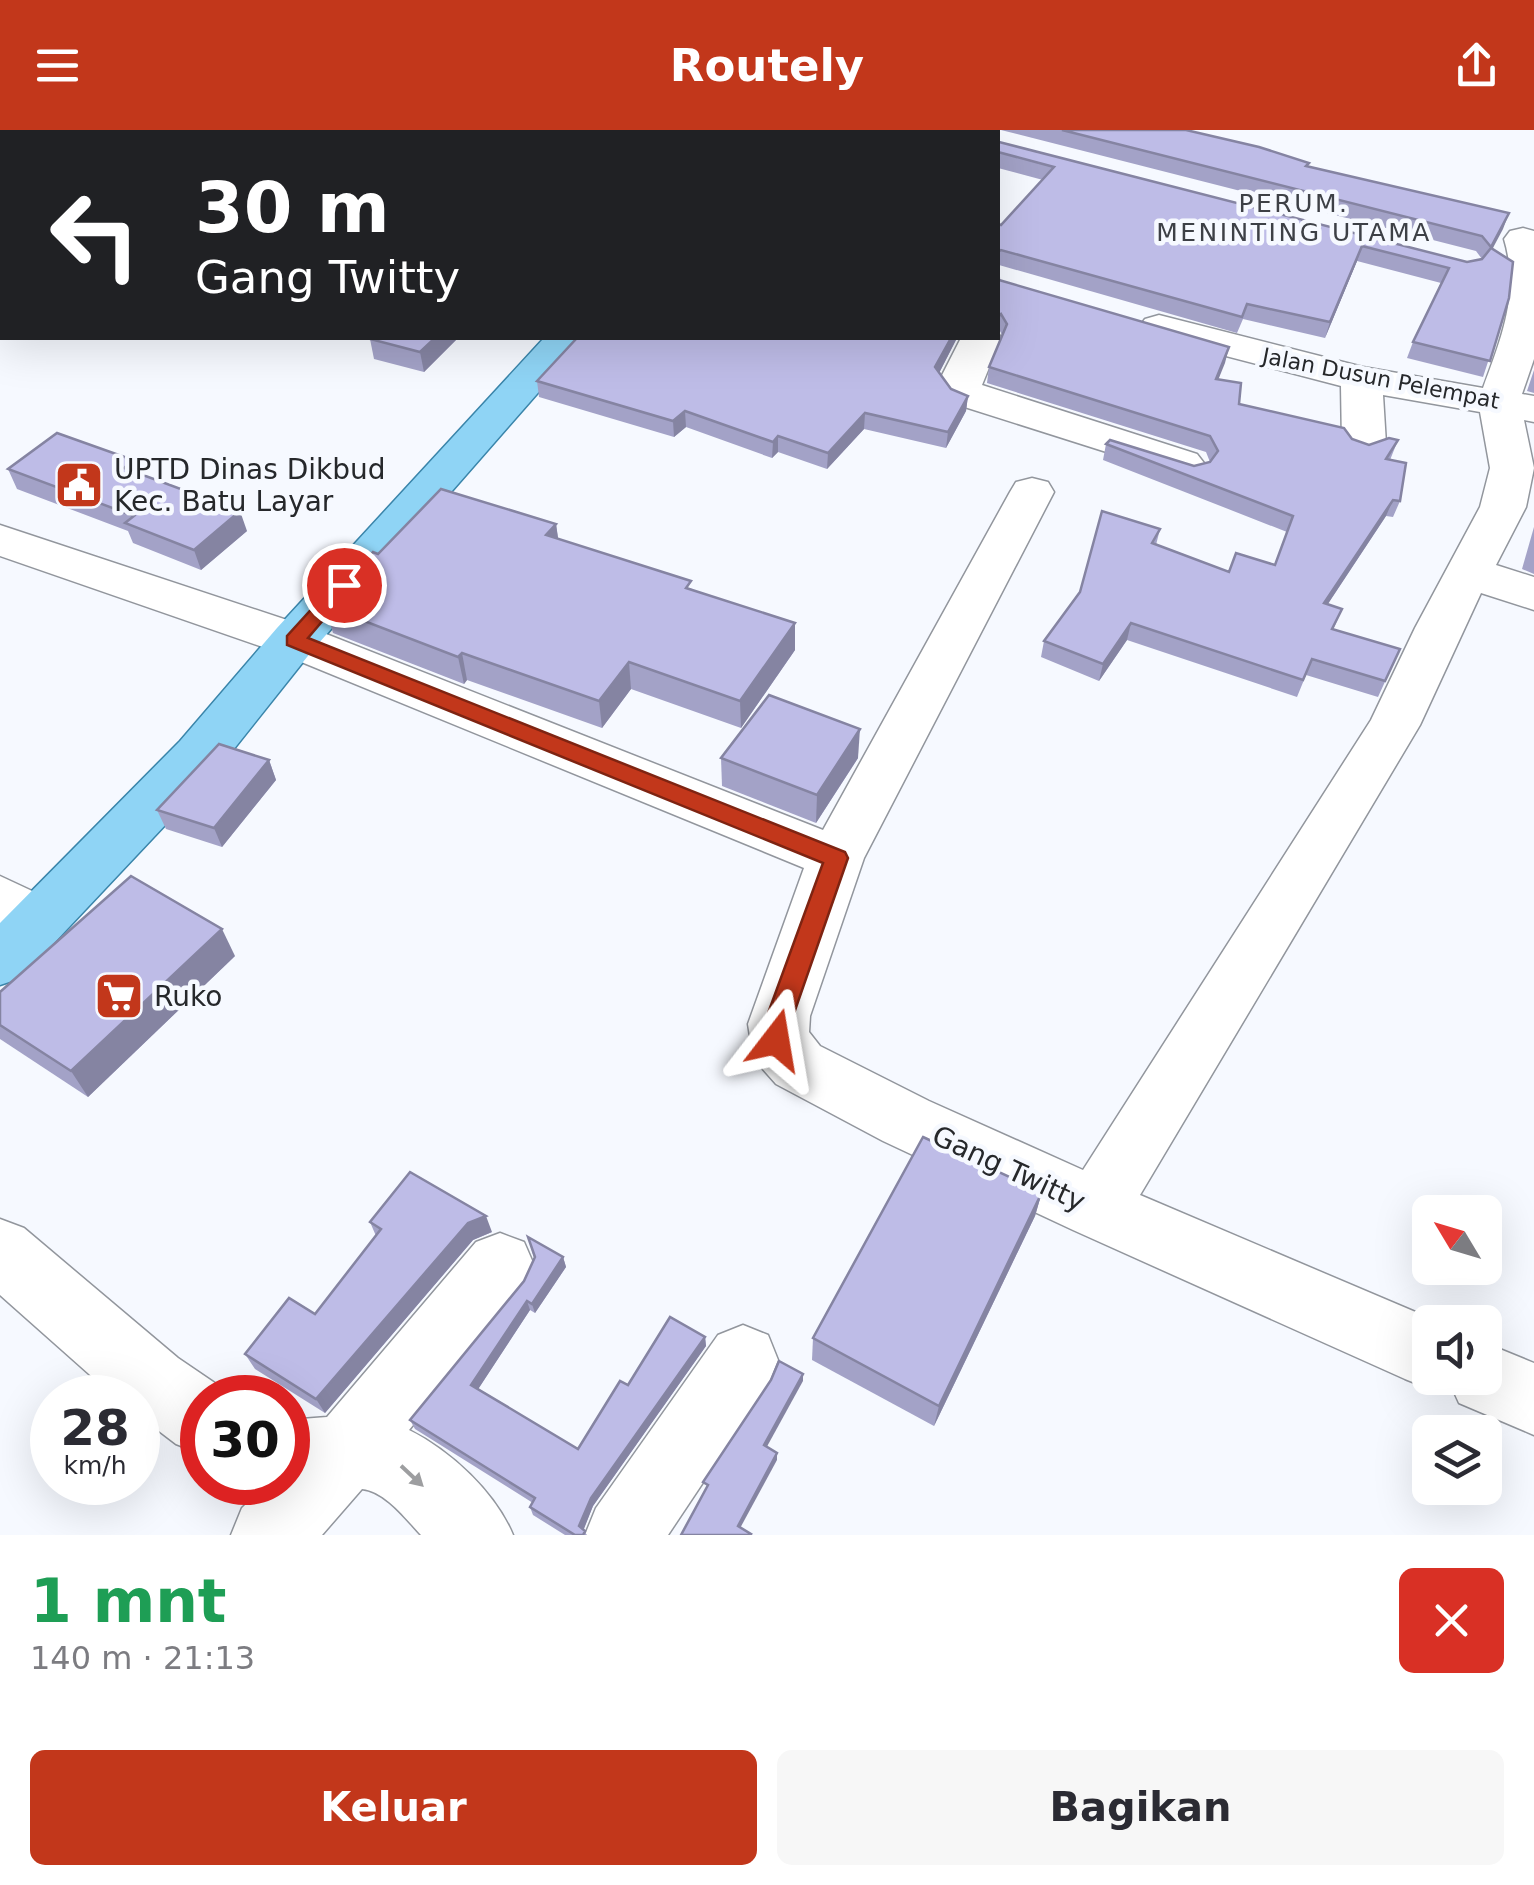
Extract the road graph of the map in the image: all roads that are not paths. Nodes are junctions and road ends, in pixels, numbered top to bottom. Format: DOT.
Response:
graph roads {
  1 [pos="1523,239"];
  2 [pos="1122,317"];
  3 [pos="564,340"];
  4 [pos="980,340"];
  5 [pos="1362,380"];
  6 [pos="1516,405"];
  7 [pos="1364,444"];
  8 [pos="1189,465"];
  9 [pos="1032,492"];
  10 [pos="0,540"];
  11 [pos="1470,574"];
  12 [pos="1534,594"];
  13 [pos="294,640"];
  14 [pos="836,858"];
  15 [pos="20,910"];
  16 [pos="0,961"];
  17 [pos="1096,1208"];
  18 [pos="0,1252"];
  19 [pos="500,1265"];
  20 [pos="1412,1346"];
  21 [pos="743,1360"];
  22 [pos="1502,1386"];
  23 [pos="1534,1399"];
  24 [pos="180,1402"];
  25 [pos="314,1456"];
  26 [pos="263,1505"];
  27 [pos="266,1535"];
  28 [pos="475,1535"];
  29 [pos="623,1535"];
  1 -- 6 [label="street"];
  2 -- 5 [label="street, Jalan Dusun Pelempat"];
  3 -- 13 [label="main road"];
  4 -- 8 [label="street"];
  5 -- 6 [label="street, Jalan Dusun Pelempat"];
  5 -- 7 [label="street"];
  6 -- 11 [label="street"];
  9 -- 14 [label="street, Gang Twitty"];
  10 -- 13 [label="street"];
  11 -- 12 [label="street"];
  11 -- 17 [label="street"];
  13 -- 14 [label="street"];
  13 -- 15 [label="main road"];
  14 -- 17 [label="street, Gang Twitty"];
  15 -- 16 [label="main road"];
  17 -- 20 [label="street, Gang Twitty"];
  18 -- 24 [label="street"];
  19 -- 25 [label="street"];
  21 -- 29 [label="street"];
  22 -- 23 [label="street"];
  25 -- 27 [label="street"];
  25 -- 28 [label="street, one-way"];
  26 -- 27 [label="street"];
}
